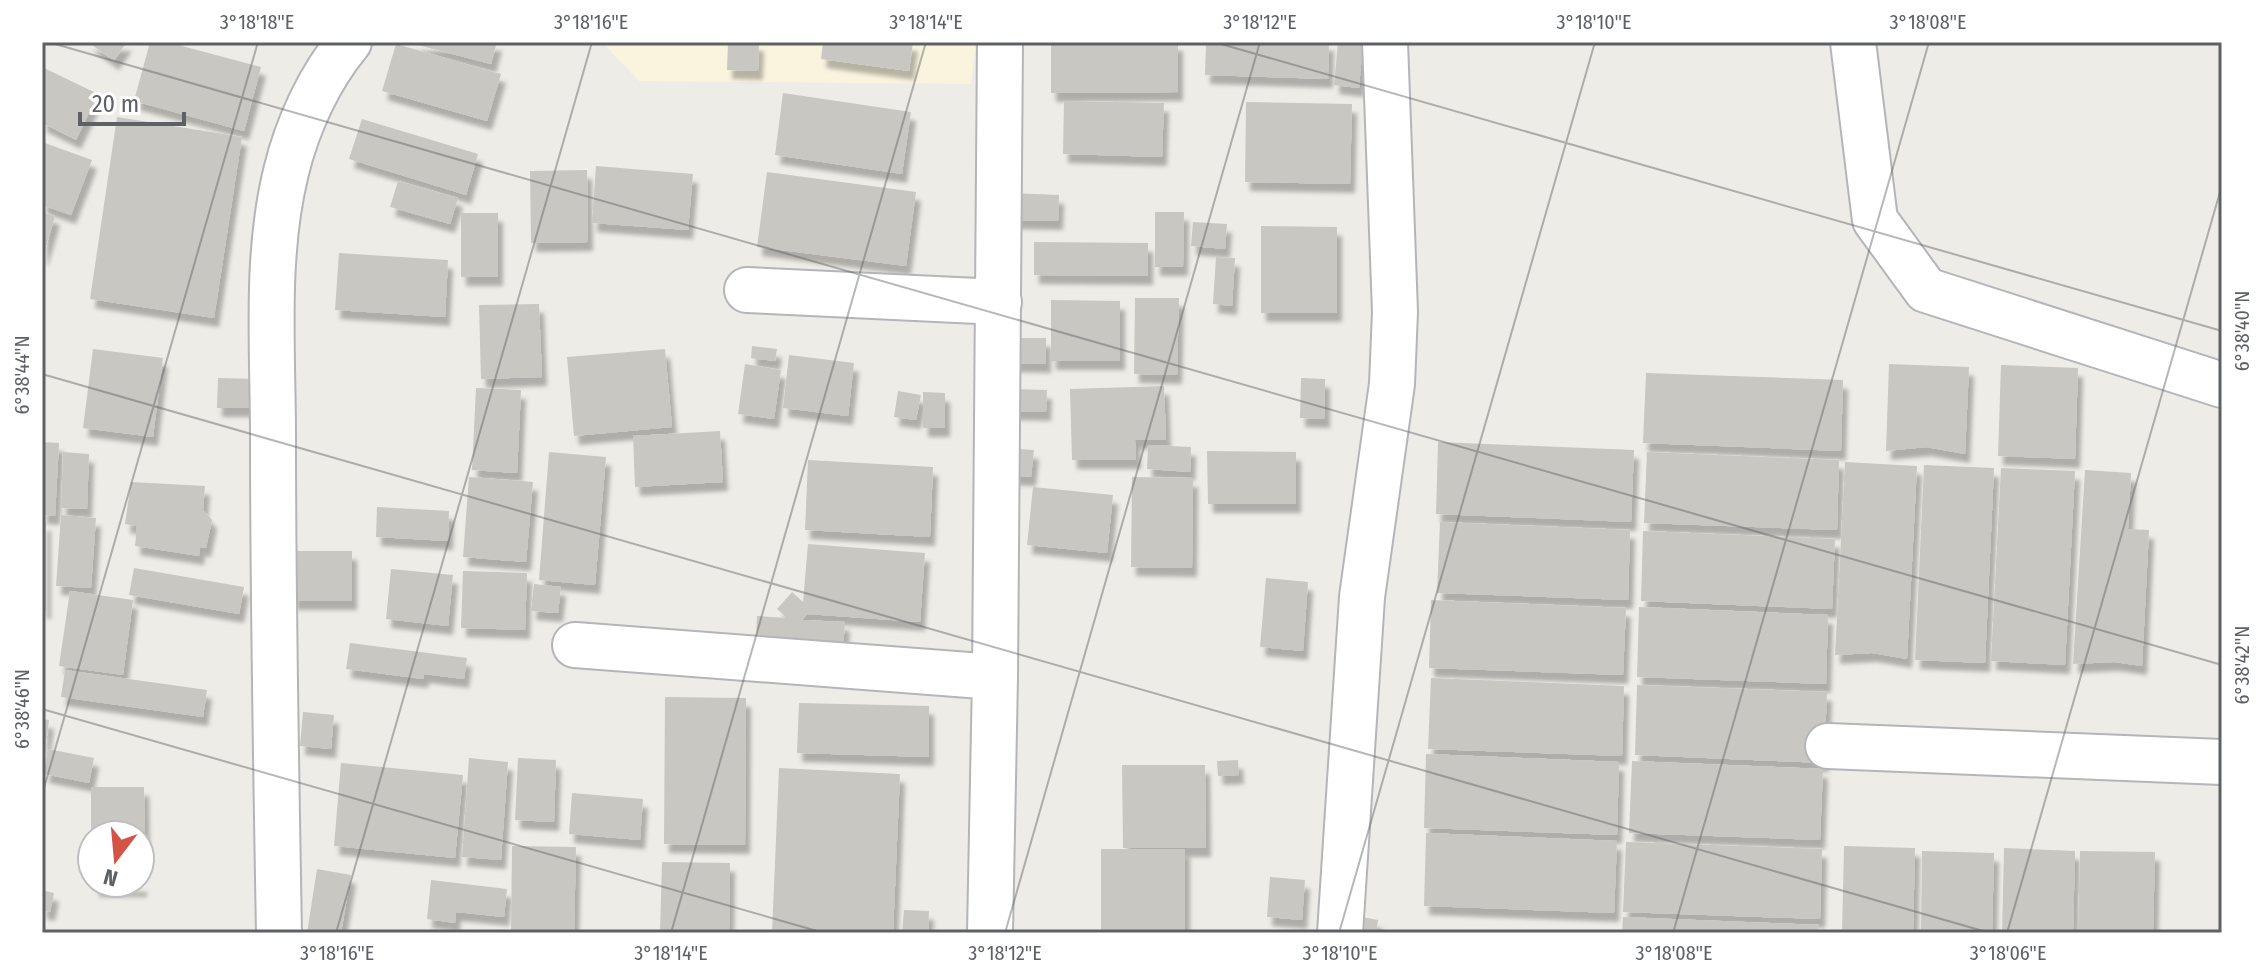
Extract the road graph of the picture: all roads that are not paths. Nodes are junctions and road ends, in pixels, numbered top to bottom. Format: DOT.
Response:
graph roads {
  1 [pos="349,42"];
  2 [pos="1000,42"];
  3 [pos="1385,42"];
  4 [pos="1853,42"];
  5 [pos="747,290"];
  6 [pos="999,302"];
  7 [pos="2222,385"];
  8 [pos="575,645"];
  9 [pos="995,677"];
  10 [pos="1828,746"];
  11 [pos="2222,762"];
  12 [pos="279,933"];
  13 [pos="990,933"];
  14 [pos="1340,933"];
  1 -- 12 [label="street"];
  2 -- 6 [label="street"];
  3 -- 14 [label="street"];
  4 -- 7 [label="street"];
  5 -- 6 [label="street"];
  6 -- 9 [label="street"];
  8 -- 9 [label="street"];
  9 -- 13 [label="street"];
  10 -- 11 [label="street"];
}
